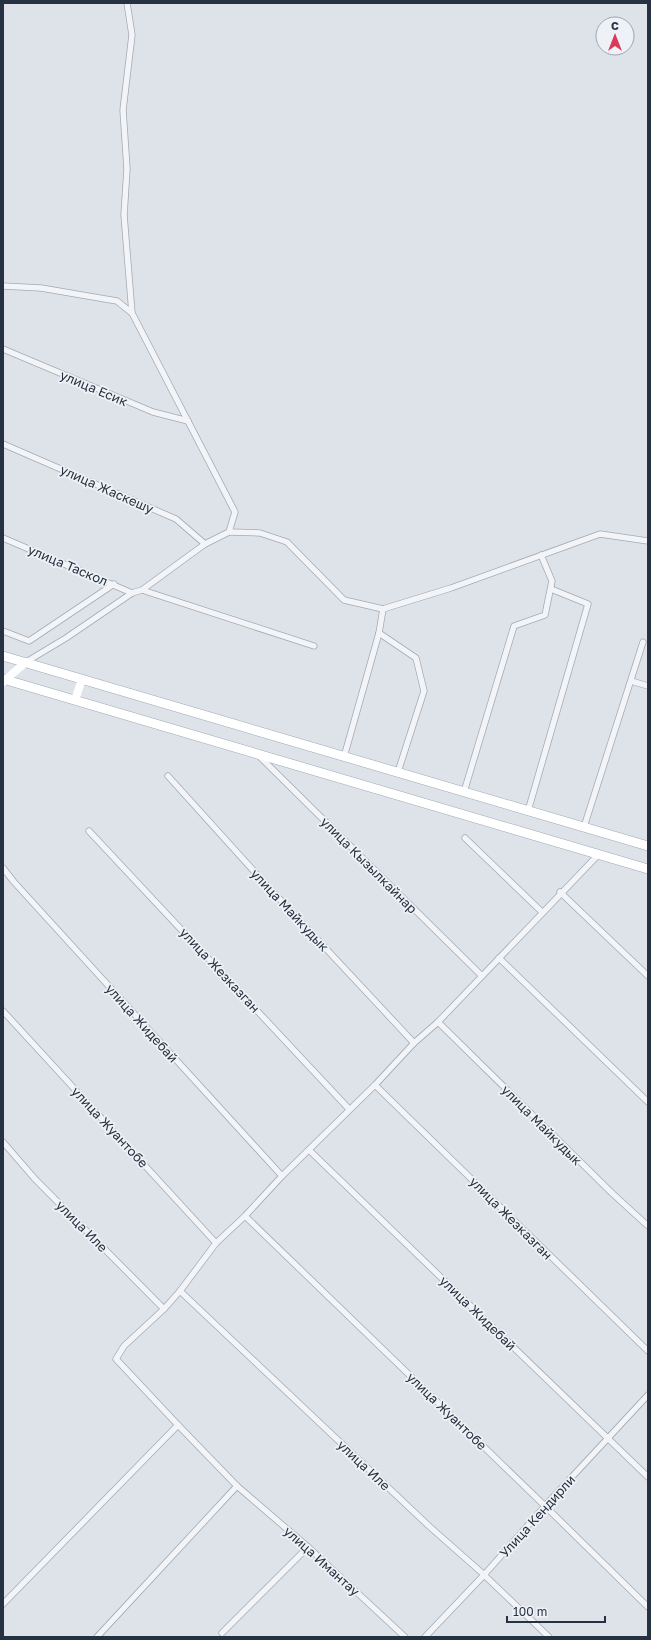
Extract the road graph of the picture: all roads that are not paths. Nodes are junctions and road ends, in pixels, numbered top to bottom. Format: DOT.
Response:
graph roads {
  1 [pos="127,3"];
  2 [pos="3,286"];
  3 [pos="132,313"];
  4 [pos="3,349"];
  5 [pos="188,421"];
  6 [pos="3,444"];
  7 [pos="229,532"];
  8 [pos="3,538"];
  9 [pos="648,541"];
  10 [pos="205,544"];
  11 [pos="541,555"];
  12 [pos="114,584"];
  13 [pos="551,589"];
  14 [pos="142,590"];
  15 [pos="132,593"];
  16 [pos="383,609"];
  17 [pos="3,631"];
  18 [pos="379,633"];
  19 [pos="643,642"];
  20 [pos="314,646"];
  21 [pos="3,656"];
  22 [pos="26,662"];
  23 [pos="82,679"];
  24 [pos="4,680"];
  25 [pos="631,681"];
  26 [pos="648,686"];
  27 [pos="75,700"];
  28 [pos="256,754"];
  29 [pos="344,757"];
  30 [pos="398,772"];
  31 [pos="168,776"];
  32 [pos="464,792"];
  33 [pos="528,811"];
  34 [pos="584,827"];
  35 [pos="89,831"];
  36 [pos="465,838"];
  37 [pos="648,846"];
  38 [pos="599,854"];
  39 [pos="3,868"];
  40 [pos="648,868"];
  41 [pos="561,892"];
  42 [pos="542,912"];
  43 [pos="499,958"];
  44 [pos="482,976"];
  45 [pos="648,976"];
  46 [pos="3,1011"];
  47 [pos="438,1022"];
  48 [pos="414,1043"];
  49 [pos="375,1085"];
  50 [pos="648,1102"];
  51 [pos="349,1110"];
  52 [pos="3,1142"];
  53 [pos="309,1150"];
  54 [pos="282,1176"];
  55 [pos="245,1216"];
  56 [pos="648,1226"];
  57 [pos="216,1243"];
  58 [pos="180,1291"];
  59 [pos="164,1309"];
  60 [pos="648,1351"];
  61 [pos="648,1395"];
  62 [pos="178,1425"];
  63 [pos="608,1439"];
  64 [pos="648,1477"];
  65 [pos="237,1486"];
  66 [pos="545,1506"];
  67 [pos="308,1547"];
  68 [pos="484,1575"];
  69 [pos="3,1604"];
  70 [pos="648,1608"];
  71 [pos="222,1633"];
  72 [pos="97,1637"];
  73 [pos="405,1637"];
  74 [pos="425,1637"];
  75 [pos="549,1637"];
  1 -- 3 [label="street"];
  2 -- 3 [label="street"];
  3 -- 5 [label="street"];
  4 -- 5 [label="street, улица Есик"];
  5 -- 7 [label="street"];
  6 -- 10 [label="street, улица Жаскешу"];
  7 -- 10 [label="street"];
  7 -- 16 [label="street"];
  8 -- 12 [label="street, улица Таскол"];
  9 -- 11 [label="street"];
  10 -- 14 [label="street"];
  11 -- 13 [label="street"];
  11 -- 16 [label="street"];
  12 -- 15 [label="street, улица Таскол"];
  12 -- 17 [label="street"];
  13 -- 32 [label="street"];
  13 -- 33 [label="street"];
  14 -- 15 [label="street"];
  14 -- 20 [label="street"];
  15 -- 22 [label="street"];
  16 -- 18 [label="street"];
  18 -- 29 [label="street"];
  18 -- 30 [label="street"];
  19 -- 25 [label="street"];
  21 -- 22 [label="main road"];
  22 -- 23 [label="main road"];
  22 -- 24 [label="street"];
  23 -- 27 [label="street"];
  23 -- 29 [label="main road"];
  24 -- 27 [label="main road"];
  25 -- 26 [label="street"];
  25 -- 34 [label="street"];
  27 -- 28 [label="main road"];
  28 -- 38 [label="main road"];
  28 -- 44 [label="street, улица Кызылкайнар"];
  29 -- 30 [label="main road"];
  30 -- 32 [label="main road"];
  31 -- 48 [label="street, улица Майкудык"];
  32 -- 33 [label="main road"];
  33 -- 34 [label="main road"];
  34 -- 37 [label="main road"];
  35 -- 51 [label="street, улица Жезказган"];
  36 -- 42 [label="street"];
  38 -- 40 [label="main road"];
  38 -- 41 [label="street"];
  39 -- 54 [label="street, улица Жидебай"];
  41 -- 42 [label="street"];
  41 -- 45 [label="street"];
  42 -- 43 [label="street"];
  43 -- 44 [label="street"];
  43 -- 50 [label="street"];
  44 -- 47 [label="street"];
  46 -- 57 [label="street, улица Жуантобе"];
  47 -- 48 [label="street"];
  47 -- 56 [label="street, улица Майкудык"];
  48 -- 49 [label="street"];
  49 -- 51 [label="street"];
  49 -- 60 [label="street, улица Жезказган"];
  51 -- 53 [label="street"];
  52 -- 59 [label="street, улица Иле"];
  53 -- 54 [label="street"];
  53 -- 63 [label="street, улица Жидебай"];
  54 -- 55 [label="street"];
  55 -- 57 [label="street"];
  55 -- 66 [label="street, улица Жуантобе"];
  57 -- 58 [label="street"];
  58 -- 59 [label="street"];
  58 -- 68 [label="street, улица Иле"];
  59 -- 62 [label="street, улица Имантау"];
  61 -- 63 [label="street, Улица Кендирли"];
  62 -- 65 [label="street, улица Имантау"];
  62 -- 69 [label="street"];
  63 -- 64 [label="street, улица Жидебай"];
  63 -- 66 [label="street, Улица Кендирли"];
  65 -- 67 [label="street, улица Имантау"];
  65 -- 72 [label="street"];
  66 -- 68 [label="street, Улица Кендирли"];
  66 -- 70 [label="street, улица Жуантобе"];
  67 -- 71 [label="street"];
  67 -- 73 [label="street, улица Имантау"];
  68 -- 74 [label="street, Улица Кендирли"];
  68 -- 75 [label="street, улица Иле"];
}
